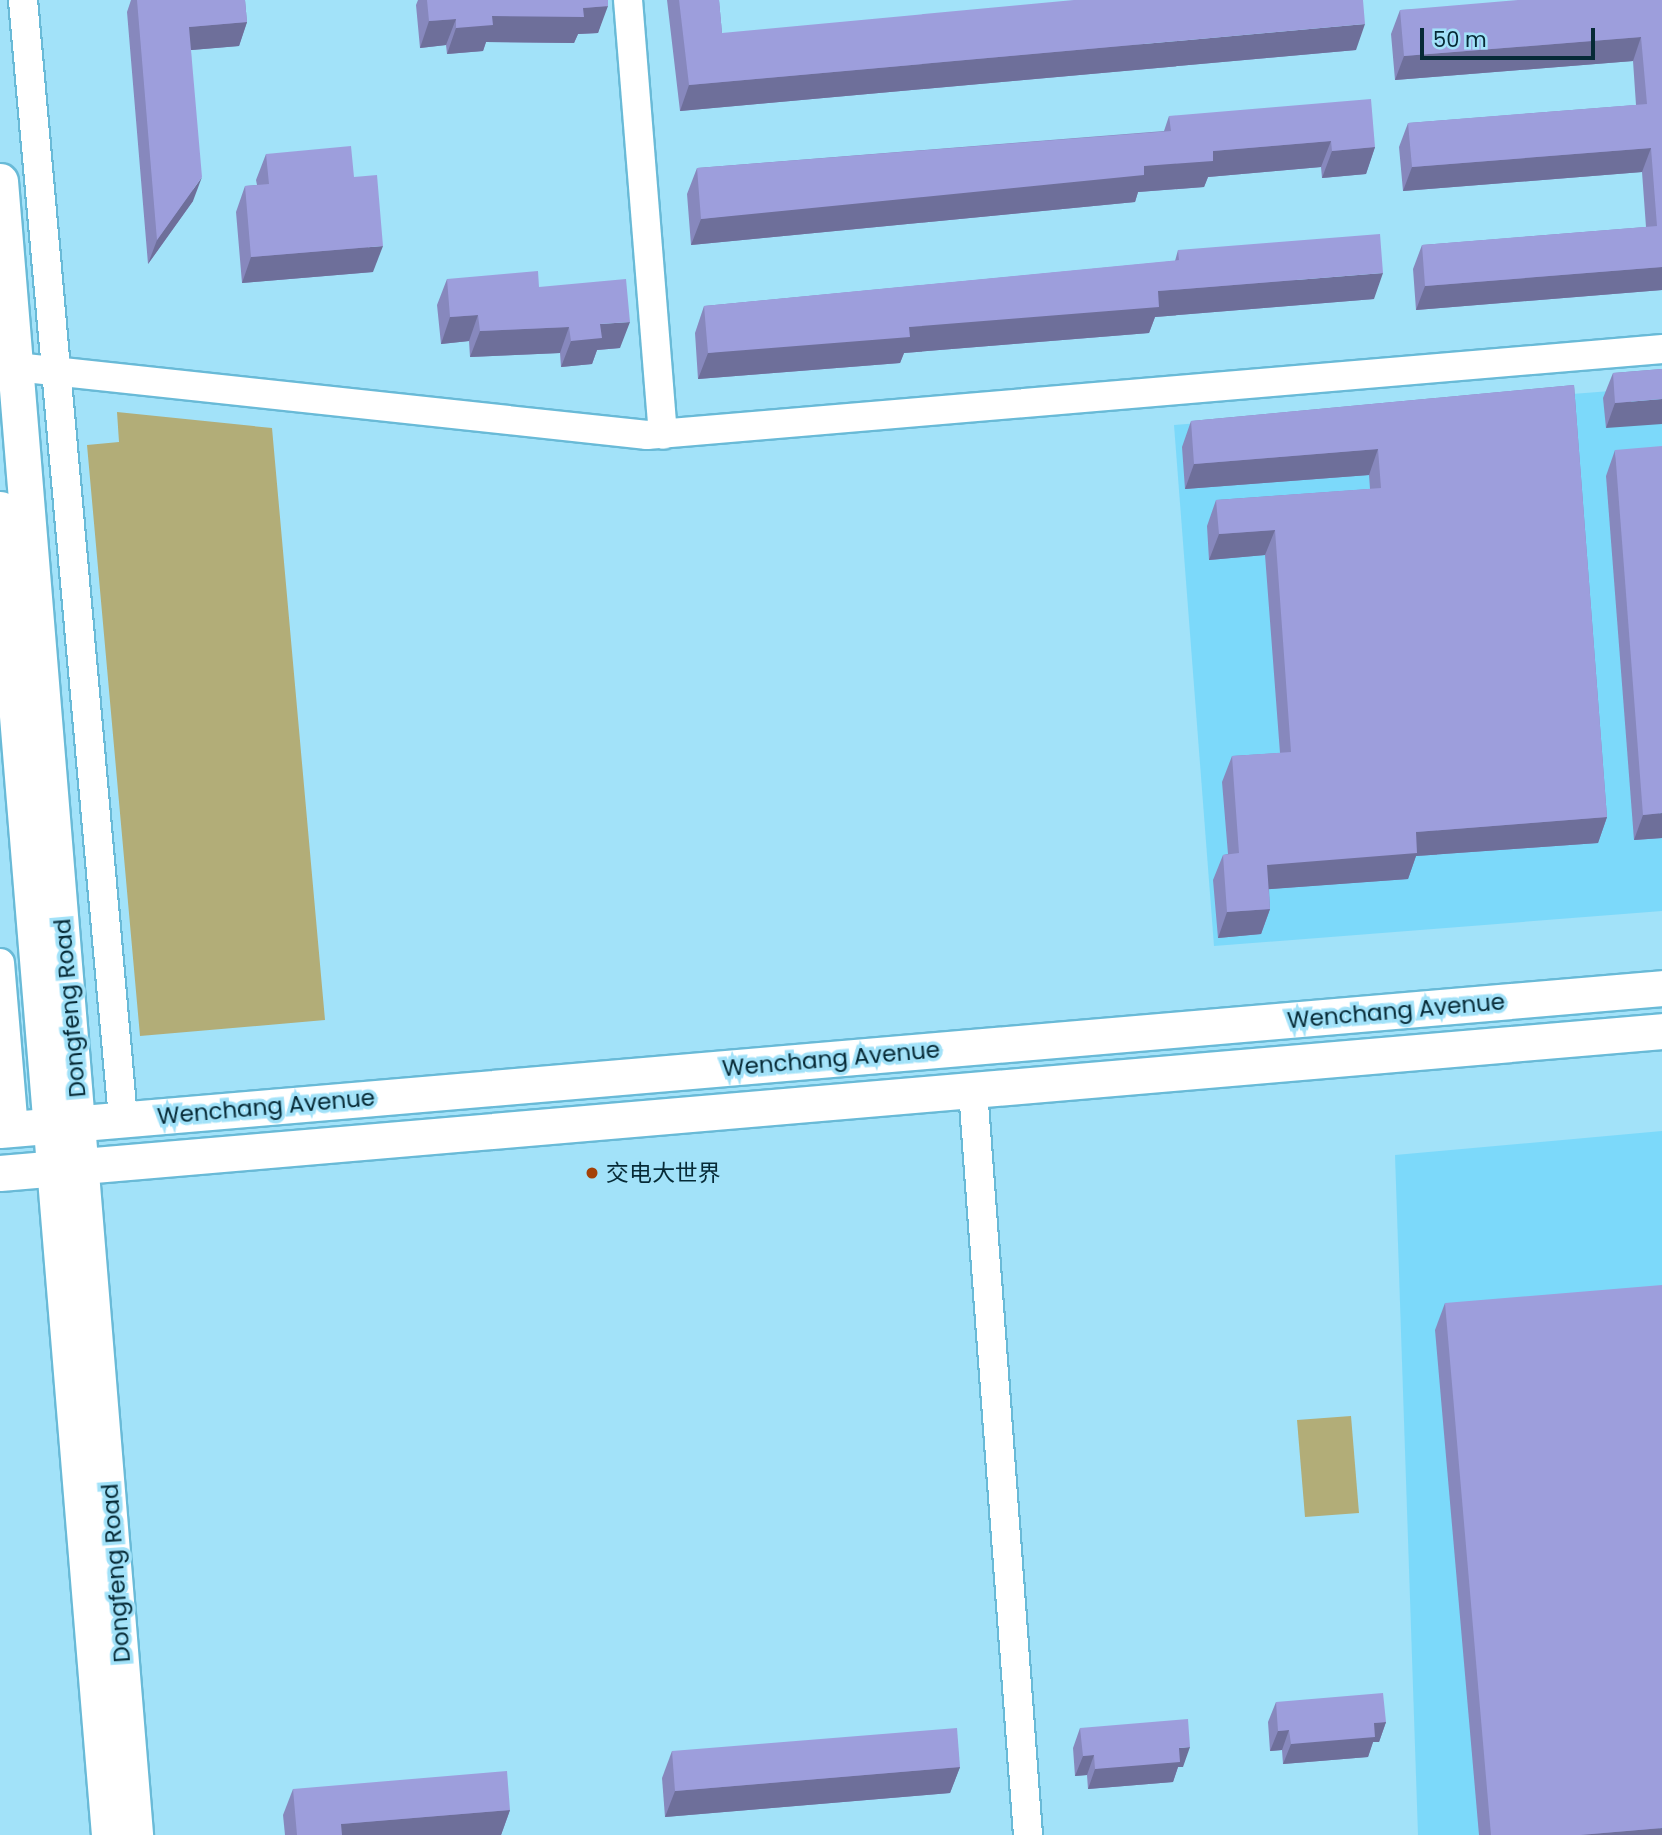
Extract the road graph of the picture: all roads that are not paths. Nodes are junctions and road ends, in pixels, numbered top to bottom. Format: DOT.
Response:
graph roads {
  1 [pos="23,0"];
  2 [pos="628,0"];
  3 [pos="0,181"];
  4 [pos="1662,349"];
  5 [pos="16,367"];
  6 [pos="52,371"];
  7 [pos="663,435"];
  8 [pos="0,509"];
  9 [pos="0,963"];
  10 [pos="1662,988"];
  11 [pos="1662,1031"];
  12 [pos="5,1089"];
  13 [pos="973,1090"];
  14 [pos="123,1119"];
  15 [pos="66,1124"];
  16 [pos="7,1129"];
  17 [pos="69,1167"];
  18 [pos="0,1173"];
  19 [pos="109,1835"];
  20 [pos="135,1835"];
  21 [pos="1028,1835"];
  1 -- 6 [label="street"];
  2 -- 7 [label="street"];
  3 -- 5 [label="main road, Dongfeng Road"];
  4 -- 7 [label="street"];
  5 -- 6 [label="street"];
  5 -- 15 [label="main road, Dongfeng Road"];
  6 -- 7 [label="street"];
  6 -- 14 [label="street"];
  8 -- 15 [label="main road, Dongfeng Road"];
  9 -- 12 [label="street"];
  10 -- 14 [label="main road, Wenchang Avenue"];
  11 -- 13 [label="main road, Wenchang Avenue"];
  12 -- 16 [label="street"];
  13 -- 17 [label="main road, Wenchang Avenue"];
  13 -- 21 [label="street"];
  14 -- 15 [label="main road, Wenchang Avenue"];
  15 -- 16 [label="main road, Wenchang Avenue"];
  15 -- 17 [label="main road, Dongfeng Road"];
  17 -- 18 [label="main road, Wenchang Avenue"];
  17 -- 19 [label="main road, Dongfeng Road"];
  17 -- 20 [label="main road, Dongfeng Road"];
}
